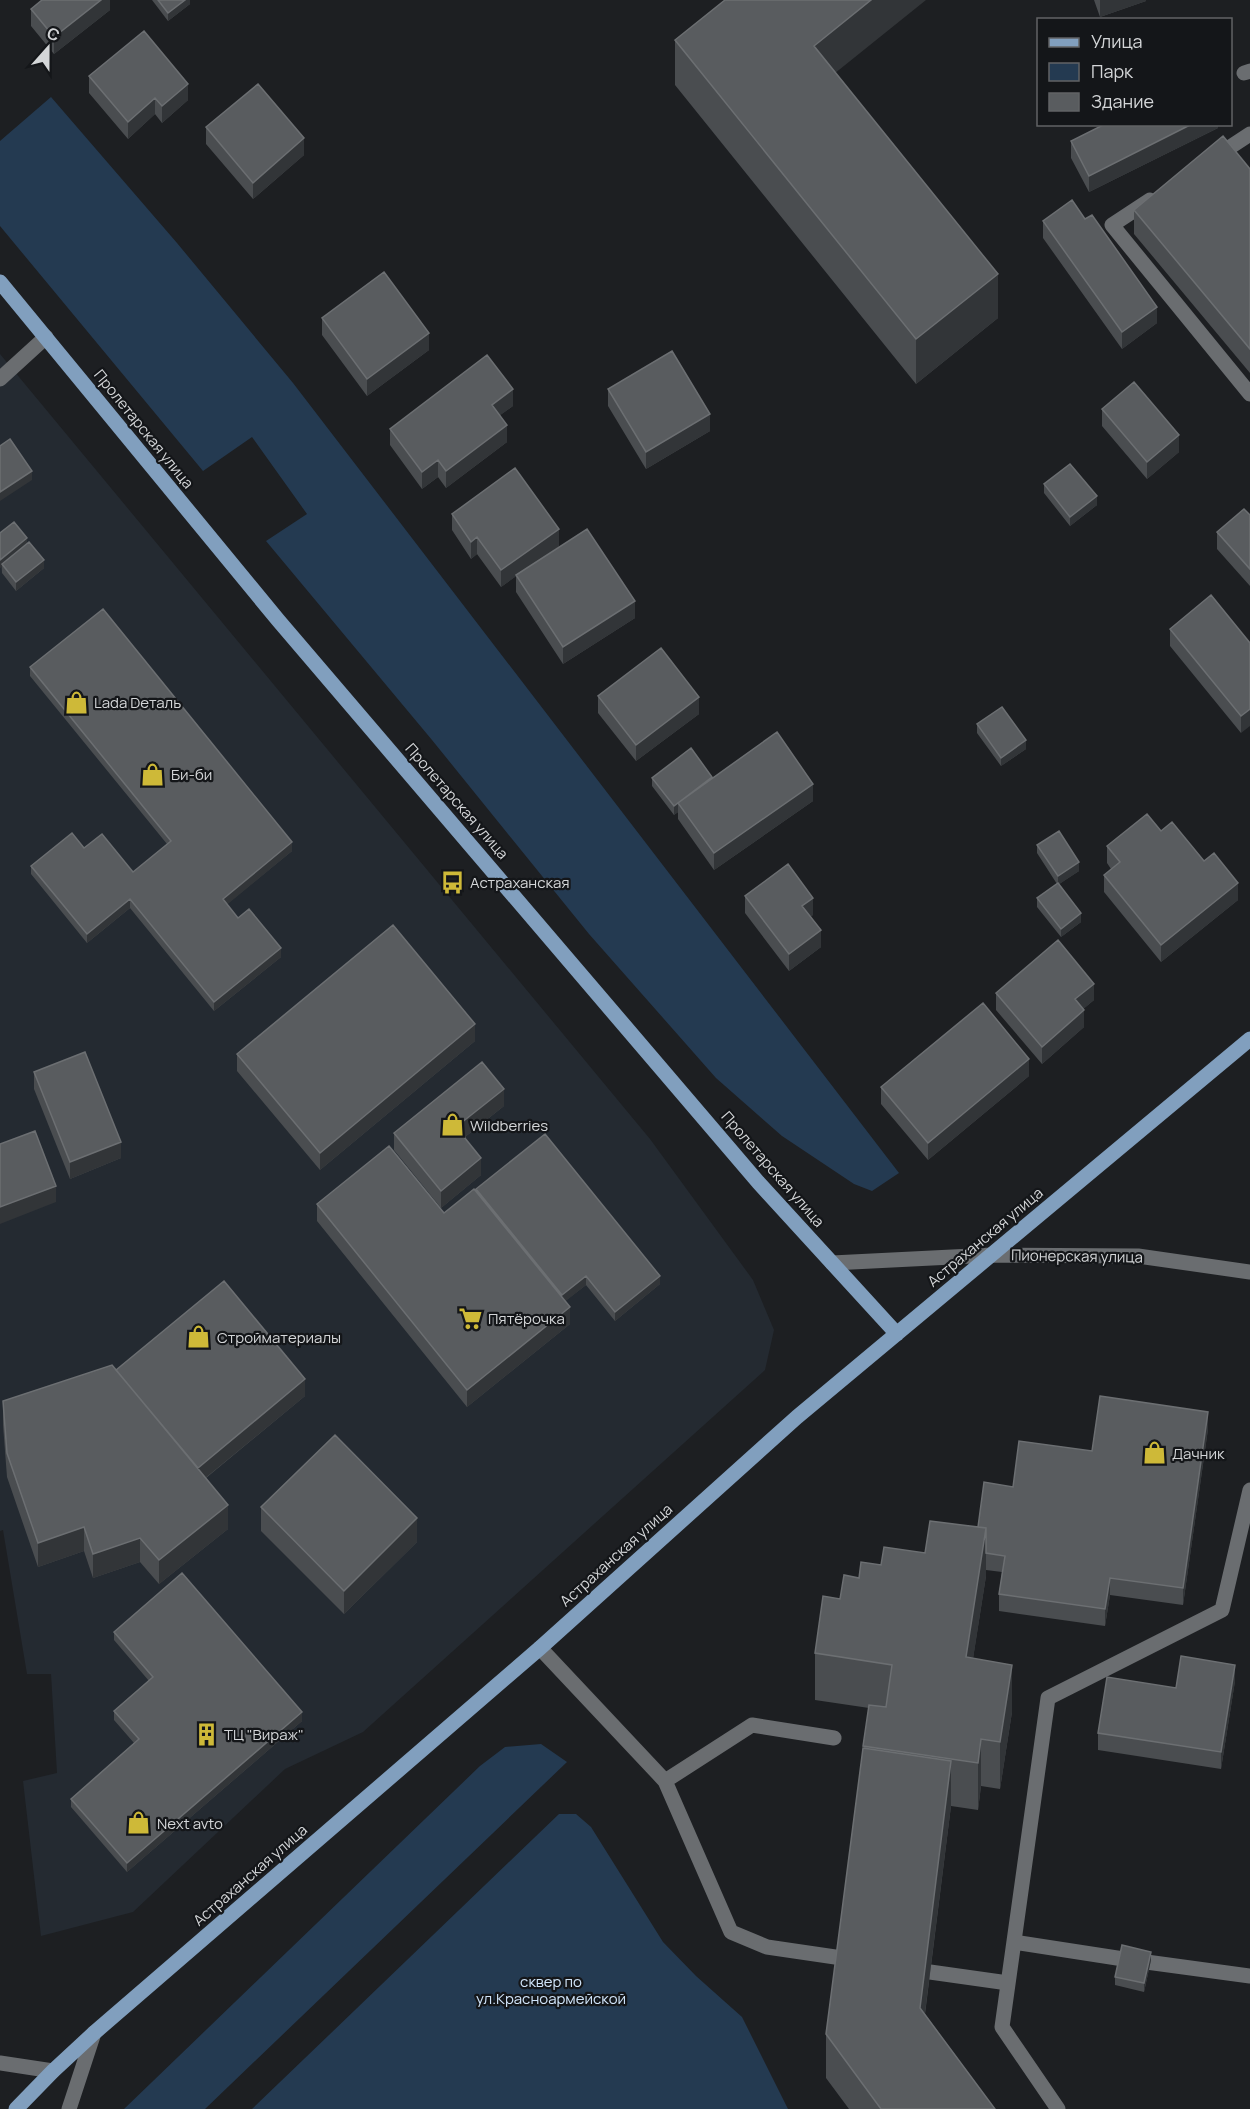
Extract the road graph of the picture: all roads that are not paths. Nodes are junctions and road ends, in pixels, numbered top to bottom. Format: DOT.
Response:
graph roads {
  1 [pos="1250,134"];
  2 [pos="1201,166"];
  3 [pos="1161,192"];
  4 [pos="0,282"];
  5 [pos="46,337"];
  6 [pos="0,379"];
  7 [pos="1250,394"];
  8 [pos="1250,1039"];
  9 [pos="992,1255"];
  10 [pos="832,1263"];
  11 [pos="1250,1272"];
  12 [pos="897,1334"];
  13 [pos="1250,1490"];
  14 [pos="540,1647"];
  15 [pos="834,1738"];
  16 [pos="665,1781"];
  17 [pos="1014,1942"];
  18 [pos="842,1958"];
  19 [pos="930,1972"];
  20 [pos="1250,1976"];
  21 [pos="1008,1983"];
  22 [pos="94,2033"];
  23 [pos="0,2063"];
  24 [pos="53,2071"];
  25 [pos="16,2109"];
  26 [pos="69,2109"];
  27 [pos="1058,2109"];
  1 -- 2 [label="main road"];
  3 -- 7 [label="main road"];
  4 -- 5 [label="main road, Пролетарская улица"];
  5 -- 6 [label="main road"];
  5 -- 10 [label="main road, Пролетарская улица"];
  8 -- 9 [label="main road, Астраханская улица"];
  9 -- 10 [label="main road, Пионерская улица"];
  9 -- 11 [label="main road, Пионерская улица"];
  9 -- 12 [label="main road, Астраханская улица"];
  10 -- 12 [label="main road, Пролетарская улица"];
  12 -- 14 [label="main road, Астраханская улица"];
  13 -- 17 [label="main road"];
  14 -- 16 [label="main road"];
  14 -- 22 [label="main road, Астраханская улица"];
  15 -- 16 [label="main road"];
  16 -- 18 [label="main road"];
  17 -- 20 [label="main road"];
  17 -- 21 [label="main road"];
  19 -- 21 [label="main road"];
  21 -- 27 [label="main road"];
  22 -- 24 [label="main road, Астраханская улица"];
  22 -- 26 [label="main road"];
  23 -- 24 [label="main road"];
  24 -- 25 [label="main road, Астраханская улица"];
}
